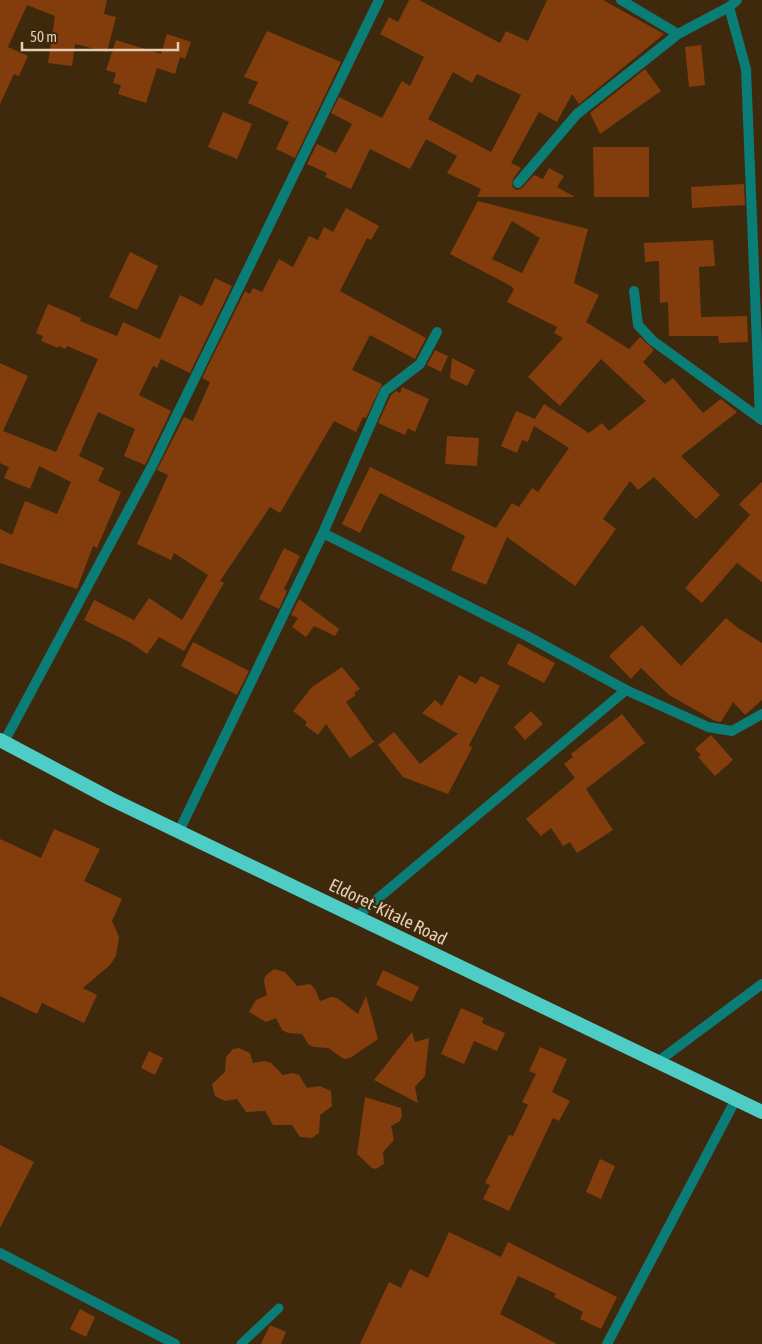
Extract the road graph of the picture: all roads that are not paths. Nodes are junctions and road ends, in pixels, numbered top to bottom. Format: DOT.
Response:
graph roads {
  1 [pos="379,0"];
  2 [pos="621,0"];
  3 [pos="733,4"];
  4 [pos="678,34"];
  5 [pos="518,183"];
  6 [pos="634,291"];
  7 [pos="437,332"];
  8 [pos="761,420"];
  9 [pos="323,533"];
  10 [pos="626,690"];
  11 [pos="762,714"];
  12 [pos="2,741"];
  13 [pos="180,831"];
  14 [pos="356,916"];
  15 [pos="762,984"];
  16 [pos="656,1063"];
  17 [pos="736,1099"];
  18 [pos="762,1112"];
  19 [pos="0,1253"];
  20 [pos="278,1308"];
  21 [pos="175,1344"];
  22 [pos="241,1344"];
  23 [pos="607,1344"];
  1 -- 12 [label="street"];
  2 -- 4 [label="street"];
  3 -- 4 [label="street"];
  3 -- 8 [label="street"];
  4 -- 5 [label="street"];
  6 -- 8 [label="street"];
  7 -- 9 [label="street"];
  9 -- 10 [label="street"];
  9 -- 13 [label="street"];
  10 -- 11 [label="street"];
  10 -- 14 [label="street"];
  12 -- 13 [label="highway, Eldoret-Kitale Road"];
  13 -- 14 [label="highway, Eldoret-Kitale Road"];
  14 -- 16 [label="highway, Eldoret-Kitale Road"];
  15 -- 16 [label="street"];
  16 -- 17 [label="highway, Eldoret-Kitale Road"];
  17 -- 18 [label="highway, Eldoret-Kitale Road"];
  17 -- 23 [label="street"];
  19 -- 21 [label="street"];
  20 -- 22 [label="lane"];
}
